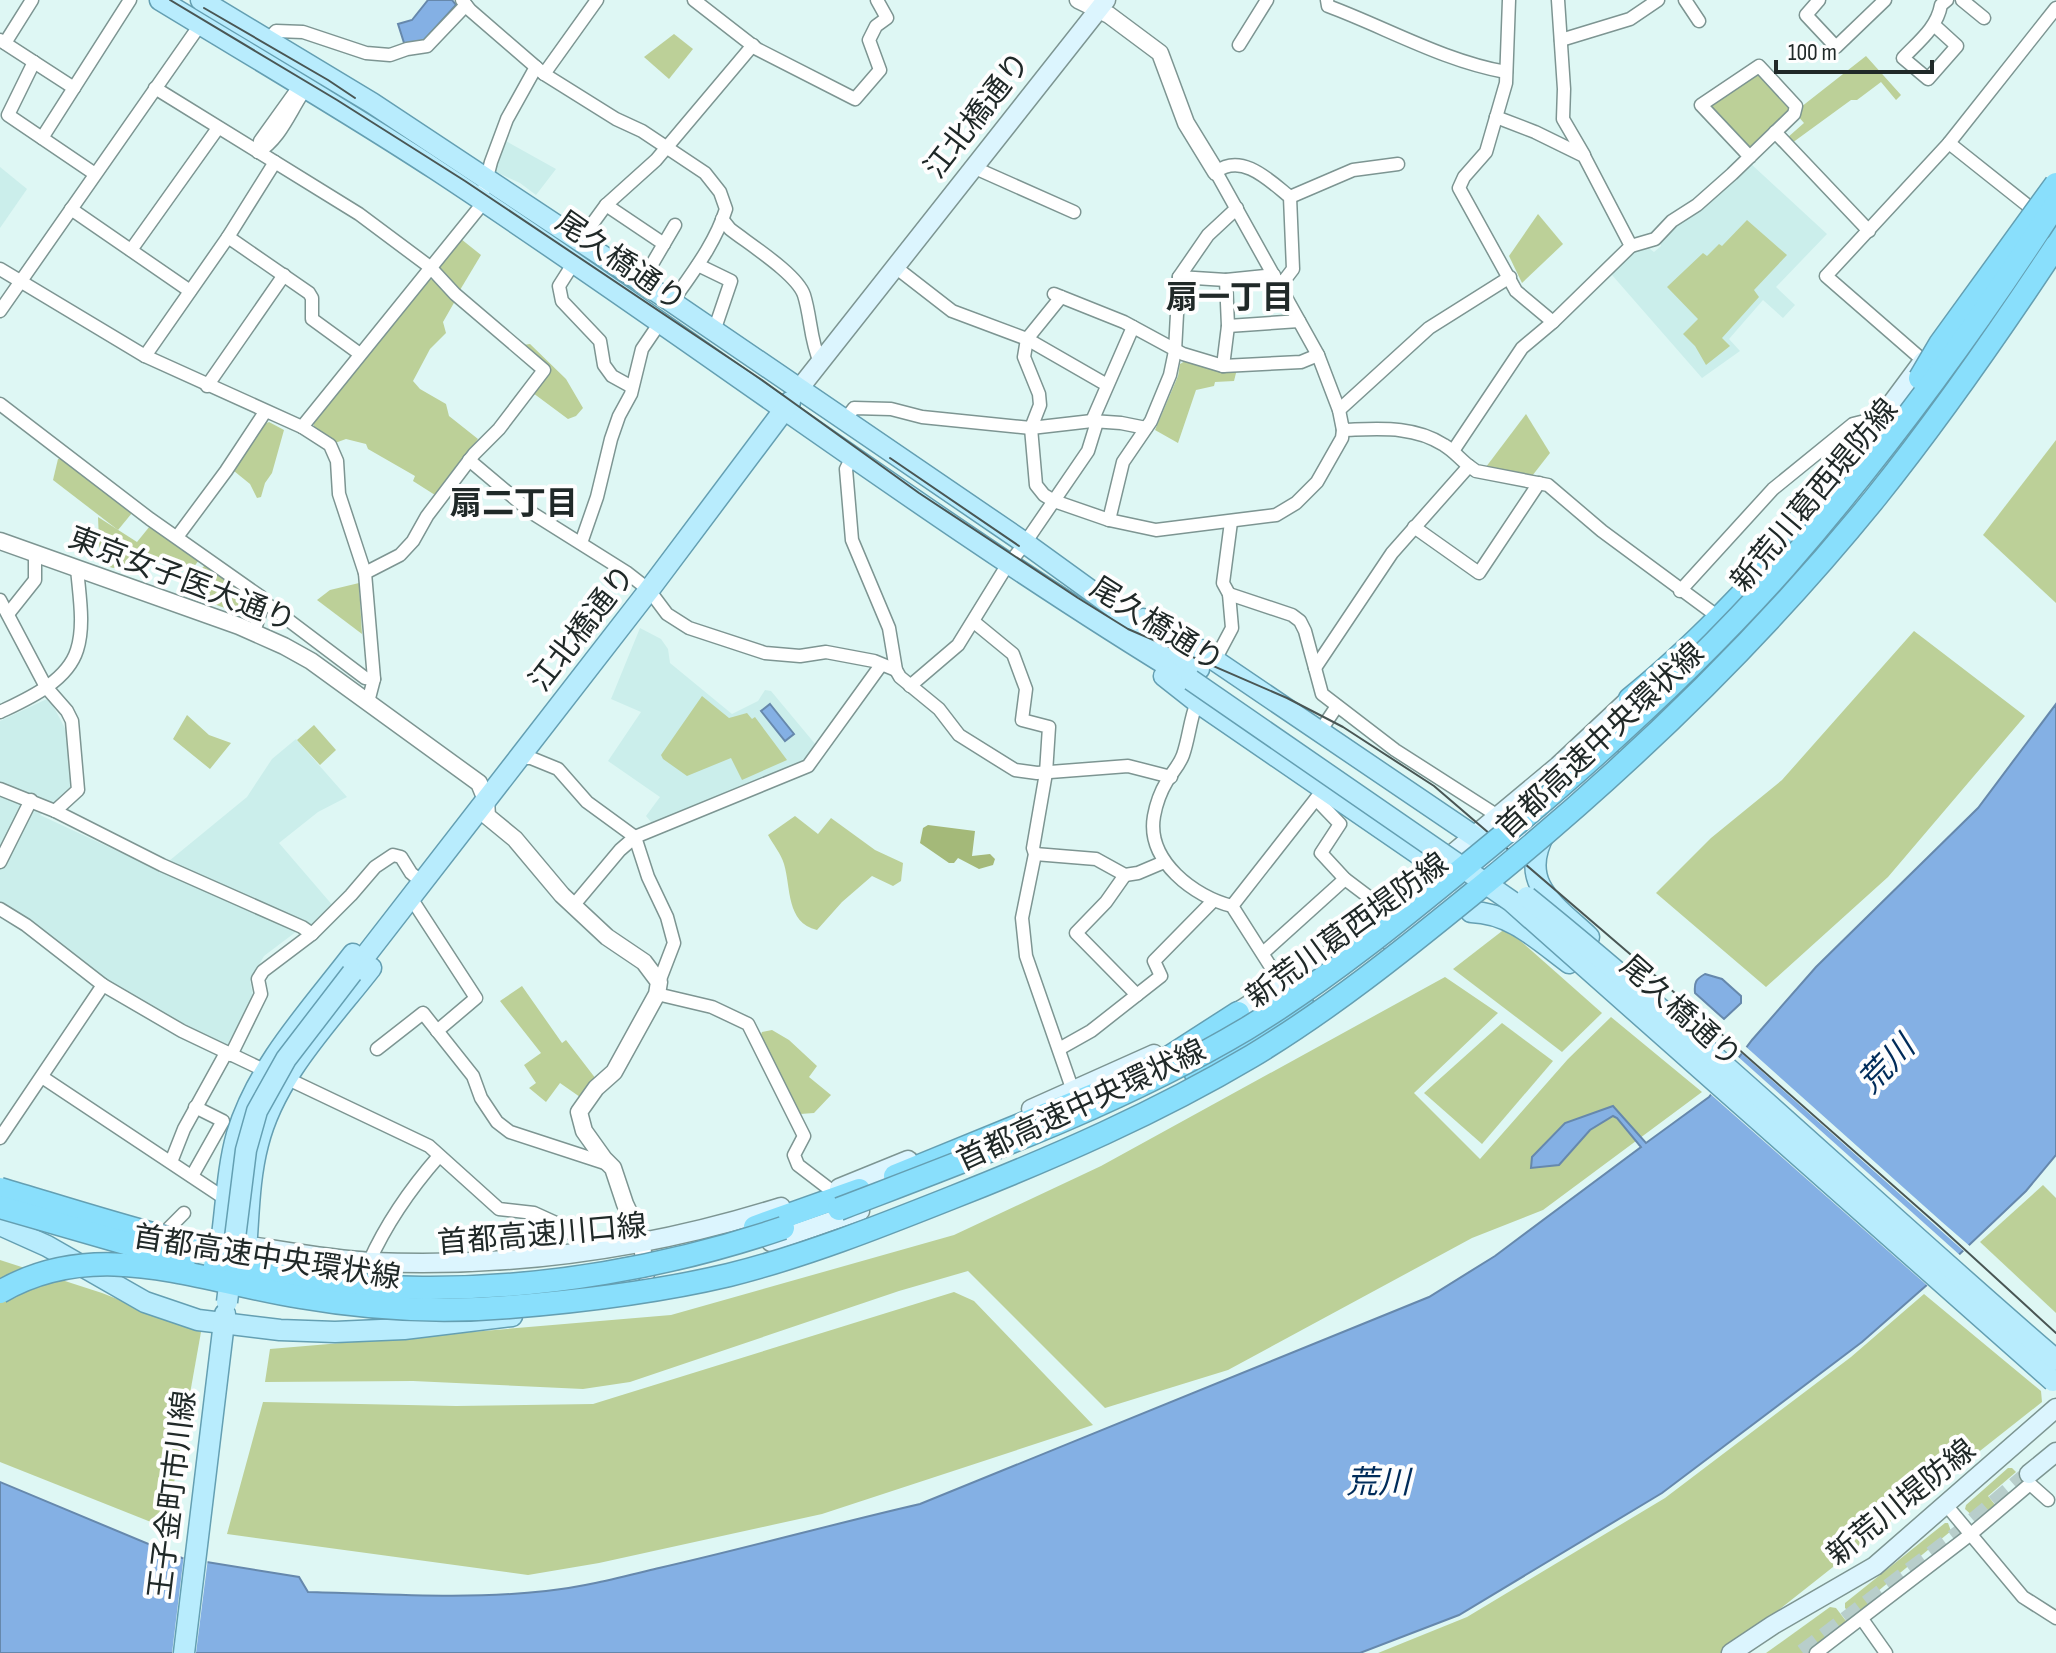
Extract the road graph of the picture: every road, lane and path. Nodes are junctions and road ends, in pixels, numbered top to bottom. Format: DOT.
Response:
graph roads {
  1 [pos="32,0"];
  2 [pos="130,0"];
  3 [pos="160,0"];
  4 [pos="597,0"];
  5 [pos="694,0"];
  6 [pos="877,0"];
  7 [pos="1078,0"];
  8 [pos="1267,0"];
  9 [pos="1327,0"];
  10 [pos="1509,0"];
  11 [pos="1558,0"];
  12 [pos="1658,0"];
  13 [pos="1685,0"];
  14 [pos="1819,0"];
  15 [pos="1885,0"];
  16 [pos="1947,0"];
  17 [pos="1962,0"];
  18 [pos="2049,0"];
  19 [pos="464,2"];
  20 [pos="207,3"];
  21 [pos="1102,4"];
  22 [pos="2056,6"];
  23 [pos="1984,18"];
  24 [pos="1699,21"];
  25 [pos="200,25"];
  26 [pos="1934,25"];
  27 [pos="268,40"];
  28 [pos="1561,40"];
  29 [pos="2,42"];
  30 [pos="753,45"];
  31 [pos="1239,45"];
  32 [pos="34,62"];
  33 [pos="540,70"];
  34 [pos="1506,72"];
  35 [pos="302,87"];
  36 [pos="74,88"];
  37 [pos="155,88"];
  38 [pos="1496,117"];
  39 [pos="218,128"];
  40 [pos="1775,132"];
  41 [pos="42,138"];
  42 [pos="1949,143"];
  43 [pos="667,147"];
  44 [pos="258,152"];
  45 [pos="1584,156"];
  46 [pos="1750,157"];
  47 [pos="275,162"];
  48 [pos="1398,164"];
  49 [pos="975,168"];
  50 [pos="1216,172"];
  51 [pos="2056,173"];
  52 [pos="95,174"];
  53 [pos="486,180"];
  54 [pos="2056,184"];
  55 [pos="1290,197"];
  56 [pos="481,201"];
  57 [pos="2056,204"];
  58 [pos="606,205"];
  59 [pos="1237,208"];
  60 [pos="71,209"];
  61 [pos="2032,209"];
  62 [pos="1074,212"];
  63 [pos="2056,217"];
  64 [pos="722,219"];
  65 [pos="675,225"];
  66 [pos="2056,228"];
  67 [pos="1869,231"];
  68 [pos="228,237"];
  69 [pos="579,242"];
  70 [pos="664,244"];
  71 [pos="1631,246"];
  72 [pos="2056,246"];
  73 [pos="131,250"];
  74 [pos="573,264"];
  75 [pos="698,265"];
  76 [pos="894,266"];
  77 [pos="430,267"];
  78 [pos="0,269"];
  79 [pos="284,275"];
  80 [pos="1179,277"];
  81 [pos="1510,277"];
  82 [pos="1226,280"];
  83 [pos="1277,280"];
  84 [pos="20,281"];
  85 [pos="641,283"];
  86 [pos="190,291"];
  87 [pos="672,302"];
  88 [pos="0,311"];
  89 [pos="1299,321"];
  90 [pos="1553,322"];
  91 [pos="659,324"];
  92 [pos="1228,326"];
  93 [pos="1133,327"];
  94 [pos="714,331"];
  95 [pos="1027,339"];
  96 [pos="1175,351"];
  97 [pos="360,354"];
  98 [pos="1318,355"];
  99 [pos="145,356"];
  100 [pos="1923,361"];
  101 [pos="820,362"];
  102 [pos="1223,366"];
  103 [pos="1944,378"];
  104 [pos="1107,385"];
  105 [pos="207,386"];
  106 [pos="632,387"];
  107 [pos="799,389"];
  108 [pos="0,404"];
  109 [pos="1339,410"];
  110 [pos="784,411"];
  111 [pos="265,412"];
  112 [pos="845,420"];
  113 [pos="1094,422"];
  114 [pos="1877,423"];
  115 [pos="302,427"];
  116 [pos="1031,428"];
  117 [pos="1146,428"];
  118 [pos="1343,430"];
  119 [pos="1453,451"];
  120 [pos="852,457"];
  121 [pos="469,460"];
  122 [pos="1469,466"];
  123 [pos="1539,483"];
  124 [pos="1054,501"];
  125 [pos="1109,520"];
  126 [pos="1231,522"];
  127 [pos="1414,527"];
  128 [pos="177,537"];
  129 [pos="0,541"];
  130 [pos="581,543"];
  131 [pos="1025,543"];
  132 [pos="35,553"];
  133 [pos="1009,563"];
  134 [pos="77,568"];
  135 [pos="365,573"];
  136 [pos="649,590"];
  137 [pos="1680,591"];
  138 [pos="1229,594"];
  139 [pos="0,600"];
  140 [pos="263,601"];
  141 [pos="1713,613"];
  142 [pos="8,614"];
  143 [pos="974,622"];
  144 [pos="1750,624"];
  145 [pos="254,632"];
  146 [pos="1115,634"];
  147 [pos="881,665"];
  148 [pos="1315,668"];
  149 [pos="896,670"];
  150 [pos="1202,670"];
  151 [pos="1705,678"];
  152 [pos="374,679"];
  153 [pos="910,686"];
  154 [pos="46,687"];
  155 [pos="1630,699"];
  156 [pos="368,702"];
  157 [pos="1197,702"];
  158 [pos="1337,706"];
  159 [pos="1660,711"];
  160 [pos="0,712"];
  161 [pos="1319,733"];
  162 [pos="514,758"];
  163 [pos="1046,773"];
  164 [pos="1171,777"];
  165 [pos="0,789"];
  166 [pos="1320,794"];
  167 [pos="31,800"];
  168 [pos="486,800"];
  169 [pos="55,811"];
  170 [pos="1498,816"];
  171 [pos="1547,829"];
  172 [pos="1474,836"];
  173 [pos="635,837"];
  174 [pos="1499,853"];
  175 [pos="1035,854"];
  176 [pos="0,862"];
  177 [pos="1164,862"];
  178 [pos="1439,867"];
  179 [pos="1125,875"];
  180 [pos="1345,879"];
  181 [pos="1462,884"];
  182 [pos="417,890"];
  183 [pos="1213,901"];
  184 [pos="573,906"];
  185 [pos="1232,906"];
  186 [pos="0,909"];
  187 [pos="1386,910"];
  188 [pos="1471,912"];
  189 [pos="396,918"];
  190 [pos="312,934"];
  191 [pos="1263,953"];
  192 [pos="1281,983"];
  193 [pos="103,985"];
  194 [pos="658,988"];
  195 [pos="1622,988"];
  196 [pos="1137,995"];
  197 [pos="1301,1011"];
  198 [pos="1238,1013"];
  199 [pos="437,1031"];
  200 [pos="377,1049"];
  201 [pos="1059,1049"];
  202 [pos="228,1054"];
  203 [pos="266,1071"];
  204 [pos="42,1077"];
  205 [pos="286,1078"];
  206 [pos="1073,1091"];
  207 [pos="195,1107"];
  208 [pos="0,1138"];
  209 [pos="439,1156"];
  210 [pos="231,1161"];
  211 [pos="171,1162"];
  212 [pos="608,1164"];
  213 [pos="253,1169"];
  214 [pos="192,1176"];
  215 [pos="0,1180"];
  216 [pos="0,1189"];
  217 [pos="832,1191"];
  218 [pos="0,1196"];
  219 [pos="227,1200"];
  220 [pos="0,1207"];
  221 [pos="0,1225"];
  222 [pos="783,1228"];
  223 [pos="642,1244"];
  224 [pos="220,1249"];
  225 [pos="589,1252"];
  226 [pos="246,1253"];
  227 [pos="666,1254"];
  228 [pos="369,1262"];
  229 [pos="646,1274"];
  230 [pos="0,1286"];
  231 [pos="0,1292"];
  232 [pos="381,1294"];
  233 [pos="606,1297"];
  234 [pos="222,1334"];
  235 [pos="2056,1360"];
  236 [pos="2054,1383"];
  237 [pos="2056,1408"];
  238 [pos="2056,1452"];
  239 [pos="2029,1474"];
  240 [pos="2048,1500"];
  241 [pos="1947,1506"];
  242 [pos="1971,1534"];
  243 [pos="2056,1618"];
  244 [pos="1862,1619"];
  245 [pos="184,1653"];
  246 [pos="1731,1653"];
  247 [pos="1816,1653"];
  248 [pos="1886,1653"];
  1 -- 29 [label="street"];
  2 -- 36 [label="street"];
  3 -- 25 [label="main road, 尾久橋通り"];
  4 -- 33 [label="street"];
  5 -- 30 [label="street"];
  6 -- 30 [label="street"];
  7 -- 21 [label="street"];
  8 -- 31 [label="street"];
  9 -- 34 [label="street"];
  10 -- 34 [label="street"];
  11 -- 28 [label="street"];
  12 -- 28 [label="street"];
  13 -- 24 [label="street"];
  14 -- 15 [label="street"];
  16 -- 26 [label="street"];
  17 -- 23 [label="street"];
  18 -- 22 [label="street"];
  19 -- 27 [label="street"];
  19 -- 33 [label="street"];
  20 -- 25 [label="street"];
  20 -- 27 [label="main road, 尾久橋通り"];
  21 -- 49 [label="main road, 江北橋通り"];
  21 -- 50 [label="street"];
  22 -- 42 [label="street"];
  25 -- 35 [label="main road, 尾久橋通り"];
  25 -- 37 [label="street"];
  26 -- 26 [label="street"];
  27 -- 53 [label="main road, 尾久橋通り"];
  28 -- 45 [label="street"];
  29 -- 32 [label="street"];
  30 -- 43 [label="street"];
  32 -- 36 [label="street"];
  32 -- 41 [label="street"];
  33 -- 43 [label="street"];
  33 -- 53 [label="street"];
  34 -- 38 [label="street"];
  35 -- 44 [label="street"];
  35 -- 56 [label="main road, 尾久橋通り"];
  36 -- 41 [label="street"];
  37 -- 39 [label="street"];
  37 -- 52 [label="street"];
  38 -- 45 [label="street"];
  38 -- 81 [label="street"];
  39 -- 44 [label="street"];
  39 -- 73 [label="street"];
  40 -- 46 [label="street"];
  40 -- 46 [label="street"];
  40 -- 67 [label="street"];
  41 -- 52 [label="street"];
  42 -- 61 [label="street"];
  42 -- 67 [label="street"];
  43 -- 58 [label="street"];
  43 -- 64 [label="street"];
  44 -- 47 [label="street"];
  45 -- 71 [label="street"];
  46 -- 71 [label="street"];
  47 -- 68 [label="street"];
  47 -- 77 [label="street"];
  48 -- 55 [label="street"];
  49 -- 62 [label="street"];
  49 -- 76 [label="main road, 江北橋通り"];
  50 -- 55 [label="street"];
  50 -- 59 [label="street"];
  51 -- 61 [label="main road, 新荒川葛西堤防線"];
  52 -- 60 [label="street"];
  53 -- 56 [label="street"];
  53 -- 69 [label="main road, 尾久橋通り"];
  54 -- 155 [label="highway, bridge"];
  55 -- 83 [label="street"];
  56 -- 74 [label="main road, 尾久橋通り"];
  56 -- 77 [label="street"];
  57 -- 222 [label="highway, 首都高速中央環状線, bridge"];
  58 -- 69 [label="street"];
  58 -- 70 [label="street"];
  59 -- 80 [label="street"];
  59 -- 83 [label="street"];
  60 -- 73 [label="street"];
  60 -- 84 [label="street"];
  61 -- 100 [label="main road, 新荒川葛西堤防線"];
  63 -- 103 [label="main road, 新荒川葛西堤防線"];
  64 -- 75 [label="street"];
  64 -- 101 [label="street"];
  65 -- 70 [label="street"];
  66 -- 144 [label="highway"];
  67 -- 100 [label="street"];
  68 -- 79 [label="street"];
  68 -- 86 [label="street"];
  69 -- 85 [label="main road, 尾久橋通り"];
  70 -- 85 [label="street"];
  71 -- 90 [label="street"];
  72 -- 233 [label="highway, 首都高速中央環状線, bridge"];
  73 -- 86 [label="street"];
  74 -- 91 [label="main road, 尾久橋通り"];
  74 -- 106 [label="street"];
  75 -- 87 [label="street"];
  75 -- 94 [label="street"];
  76 -- 95 [label="street"];
  76 -- 101 [label="main road, 江北橋通り"];
  77 -- 97 [label="street"];
  77 -- 121 [label="street"];
  78 -- 84 [label="street"];
  79 -- 97 [label="street"];
  79 -- 105 [label="street"];
  80 -- 82 [label="street"];
  80 -- 96 [label="street"];
  81 -- 90 [label="street"];
  81 -- 109 [label="street"];
  82 -- 83 [label="street"];
  82 -- 92 [label="street"];
  83 -- 89 [label="street"];
  84 -- 88 [label="street"];
  84 -- 99 [label="street"];
  85 -- 87 [label="main road, 尾久橋通り"];
  86 -- 99 [label="street"];
  87 -- 94 [label="main road, 尾久橋通り"];
  89 -- 92 [label="street"];
  89 -- 98 [label="street"];
  90 -- 119 [label="street"];
  91 -- 106 [label="street"];
  91 -- 110 [label="main road, 尾久橋通り"];
  92 -- 102 [label="street"];
  93 -- 95 [label="street"];
  93 -- 96 [label="street"];
  93 -- 104 [label="street"];
  94 -- 107 [label="main road, 尾久橋通り"];
  95 -- 104 [label="street"];
  95 -- 116 [label="street"];
  96 -- 102 [label="street"];
  96 -- 117 [label="street"];
  97 -- 115 [label="street"];
  98 -- 102 [label="street"];
  98 -- 109 [label="street"];
  99 -- 105 [label="street"];
  100 -- 103 [label="street"];
  100 -- 114 [label="main road, 新荒川葛西堤防線"];
  101 -- 107 [label="main road, 江北橋通り"];
  103 -- 151 [label="main road"];
  103 -- 159 [label="main road, 新荒川葛西堤防線"];
  104 -- 113 [label="street"];
  105 -- 111 [label="street"];
  106 -- 130 [label="street"];
  107 -- 110 [label="main road, 江北橋通り"];
  107 -- 112 [label="main road, 尾久橋通り"];
  108 -- 128 [label="street"];
  109 -- 118 [label="street"];
  110 -- 120 [label="main road, 尾久橋通り"];
  110 -- 136 [label="main road, 江北橋通り"];
  111 -- 115 [label="street"];
  111 -- 128 [label="street"];
  112 -- 116 [label="street"];
  112 -- 131 [label="main road, 尾久橋通り"];
  113 -- 116 [label="street"];
  113 -- 117 [label="street"];
  113 -- 124 [label="street"];
  114 -- 137 [label="street"];
  114 -- 141 [label="main road, 新荒川葛西堤防線"];
  115 -- 135 [label="street"];
  116 -- 124 [label="street"];
  117 -- 125 [label="street"];
  118 -- 119 [label="street"];
  118 -- 126 [label="street"];
  119 -- 122 [label="street"];
  120 -- 133 [label="main road, 尾久橋通り"];
  120 -- 149 [label="street"];
  121 -- 130 [label="street"];
  121 -- 135 [label="street"];
  122 -- 123 [label="street"];
  122 -- 127 [label="street"];
  123 -- 127 [label="street"];
  123 -- 137 [label="street"];
  124 -- 125 [label="street"];
  124 -- 131 [label="street"];
  125 -- 126 [label="street"];
  126 -- 138 [label="street"];
  127 -- 148 [label="street"];
  128 -- 140 [label="street"];
  129 -- 132 [label="street, 東京女子医大通り"];
  130 -- 136 [label="street"];
  131 -- 133 [label="street"];
  131 -- 150 [label="main road, 尾久橋通り"];
  132 -- 134 [label="street, 東京女子医大通り"];
  132 -- 142 [label="street"];
  133 -- 143 [label="street"];
  133 -- 146 [label="main road, 尾久橋通り"];
  134 -- 145 [label="street, 東京女子医大通り"];
  134 -- 154 [label="street"];
  135 -- 152 [label="street"];
  136 -- 147 [label="street"];
  136 -- 162 [label="main road, 江北橋通り"];
  137 -- 141 [label="street"];
  138 -- 148 [label="street"];
  138 -- 150 [label="street"];
  139 -- 142 [label="street"];
  140 -- 145 [label="street"];
  140 -- 152 [label="street"];
  141 -- 155 [label="main road, 新荒川葛西堤防線"];
  142 -- 154 [label="street"];
  143 -- 153 [label="street"];
  143 -- 163 [label="street"];
  144 -- 151 [label="highway"];
  144 -- 159 [label="highway"];
  145 -- 156 [label="street, 東京女子医大通り"];
  146 -- 150 [label="main road, 尾久橋通り"];
  146 -- 157 [label="main road"];
  147 -- 149 [label="street"];
  147 -- 173 [label="street"];
  148 -- 158 [label="street"];
  149 -- 153 [label="street"];
  150 -- 161 [label="main road"];
  150 -- 195 [label="main road, 尾久橋通り, bridge"];
  151 -- 171 [label="main road"];
  152 -- 156 [label="street"];
  153 -- 163 [label="street"];
  154 -- 160 [label="street"];
  154 -- 169 [label="street"];
  155 -- 170 [label="main road, 新荒川葛西堤防線"];
  156 -- 168 [label="street, 東京女子医大通り"];
  157 -- 164 [label="street"];
  157 -- 166 [label="main road"];
  158 -- 161 [label="street"];
  158 -- 170 [label="street"];
  159 -- 174 [label="main road, 新荒川葛西堤防線"];
  161 -- 172 [label="main road"];
  162 -- 168 [label="main road, 江北橋通り"];
  162 -- 173 [label="street"];
  163 -- 164 [label="street"];
  163 -- 175 [label="street"];
  164 -- 177 [label="street"];
  165 -- 167 [label="street"];
  166 -- 178 [label="main road"];
  166 -- 180 [label="street"];
  166 -- 185 [label="street"];
  167 -- 169 [label="street"];
  167 -- 176 [label="street"];
  168 -- 182 [label="main road, 江北橋通り"];
  168 -- 184 [label="street, 東京女子医大通り"];
  169 -- 190 [label="street"];
  170 -- 172 [label="main road, 新荒川葛西堤防線"];
  171 -- 195 [label="main road, bridge"];
  172 -- 174 [label="main road"];
  172 -- 178 [label="main road, 新荒川葛西堤防線"];
  173 -- 184 [label="street"];
  173 -- 194 [label="street"];
  174 -- 181 [label="main road, 新荒川葛西堤防線"];
  175 -- 179 [label="street"];
  175 -- 201 [label="street"];
  177 -- 179 [label="street"];
  177 -- 183 [label="street"];
  178 -- 181 [label="main road"];
  178 -- 187 [label="main road, 新荒川葛西堤防線"];
  179 -- 196 [label="street"];
  180 -- 187 [label="street"];
  180 -- 191 [label="street"];
  181 -- 197 [label="main road, 新荒川葛西堤防線"];
  182 -- 189 [label="main road, 江北橋通り"];
  182 -- 190 [label="street"];
  182 -- 199 [label="street"];
  183 -- 185 [label="street"];
  183 -- 196 [label="street"];
  184 -- 194 [label="street, 東京女子医大通り"];
  185 -- 191 [label="street"];
  186 -- 193 [label="street"];
  187 -- 192 [label="main road, 新荒川葛西堤防線"];
  188 -- 195 [label="main road, bridge"];
  188 -- 197 [label="main road"];
  189 -- 203 [label="main road"];
  189 -- 205 [label="main road"];
  189 -- 234 [label="main road, 江北橋通り, bridge"];
  190 -- 202 [label="street"];
  191 -- 192 [label="street"];
  192 -- 198 [label="main road, 新荒川葛西堤防線"];
  193 -- 202 [label="street"];
  193 -- 204 [label="street"];
  194 -- 212 [label="street"];
  194 -- 217 [label="street"];
  195 -- 235 [label="main road, 尾久橋通り, bridge"];
  195 -- 236 [label="main road, 尾久橋通り, bridge"];
  196 -- 201 [label="street"];
  197 -- 229 [label="main road, 新荒川葛西堤防線"];
  197 -- 232 [label="highway"];
  198 -- 206 [label="main road, 新荒川葛西堤防線"];
  198 -- 227 [label="highway"];
  199 -- 200 [label="street"];
  199 -- 212 [label="street"];
  201 -- 206 [label="street"];
  202 -- 203 [label="street"];
  202 -- 207 [label="street"];
  203 -- 210 [label="main road"];
  204 -- 208 [label="street"];
  204 -- 211 [label="street"];
  205 -- 209 [label="street"];
  205 -- 213 [label="main road"];
  206 -- 217 [label="main road, 新荒川葛西堤防線"];
  207 -- 211 [label="street"];
  207 -- 214 [label="street"];
  209 -- 225 [label="street"];
  209 -- 228 [label="street"];
  210 -- 213 [label="street"];
  210 -- 219 [label="main road"];
  211 -- 214 [label="street"];
  212 -- 223 [label="street"];
  213 -- 226 [label="main road"];
  214 -- 219 [label="street"];
  215 -- 224 [label="main road"];
  216 -- 227 [label="highway, 首都高速川口線, bridge"];
  217 -- 223 [label="main road, 新荒川葛西堤防線"];
  218 -- 224 [label="main road"];
  219 -- 224 [label="main road"];
  220 -- 232 [label="highway, 首都高速川口線, bridge"];
  221 -- 234 [label="main road"];
  222 -- 227 [label="highway, 首都高速中央環状線, bridge"];
  222 -- 230 [label="highway, 首都高速中央環状線, bridge"];
  223 -- 225 [label="main road, 新荒川葛西堤防線"];
  223 -- 229 [label="street"];
  224 -- 226 [label="main road"];
  225 -- 228 [label="main road, 新荒川葛西堤防線"];
  226 -- 228 [label="main road, 新荒川葛西堤防線"];
  226 -- 229 [label="main road, 新荒川葛西堤防線"];
  229 -- 234 [label="main road"];
  231 -- 233 [label="highway, 首都高速中央環状線, bridge"];
  232 -- 233 [label="highway, 首都高速川口線, bridge"];
  234 -- 245 [label="main road, 王子金町市川線"];
  237 -- 241 [label="main road, 新荒川堤防線"];
  238 -- 239 [label="main road"];
  240 -- 242 [label="street"];
  241 -- 242 [label="street"];
  241 -- 246 [label="main road, 新荒川堤防線"];
  242 -- 243 [label="street"];
  242 -- 244 [label="street"];
  244 -- 247 [label="street"];
  244 -- 248 [label="street"];
}
